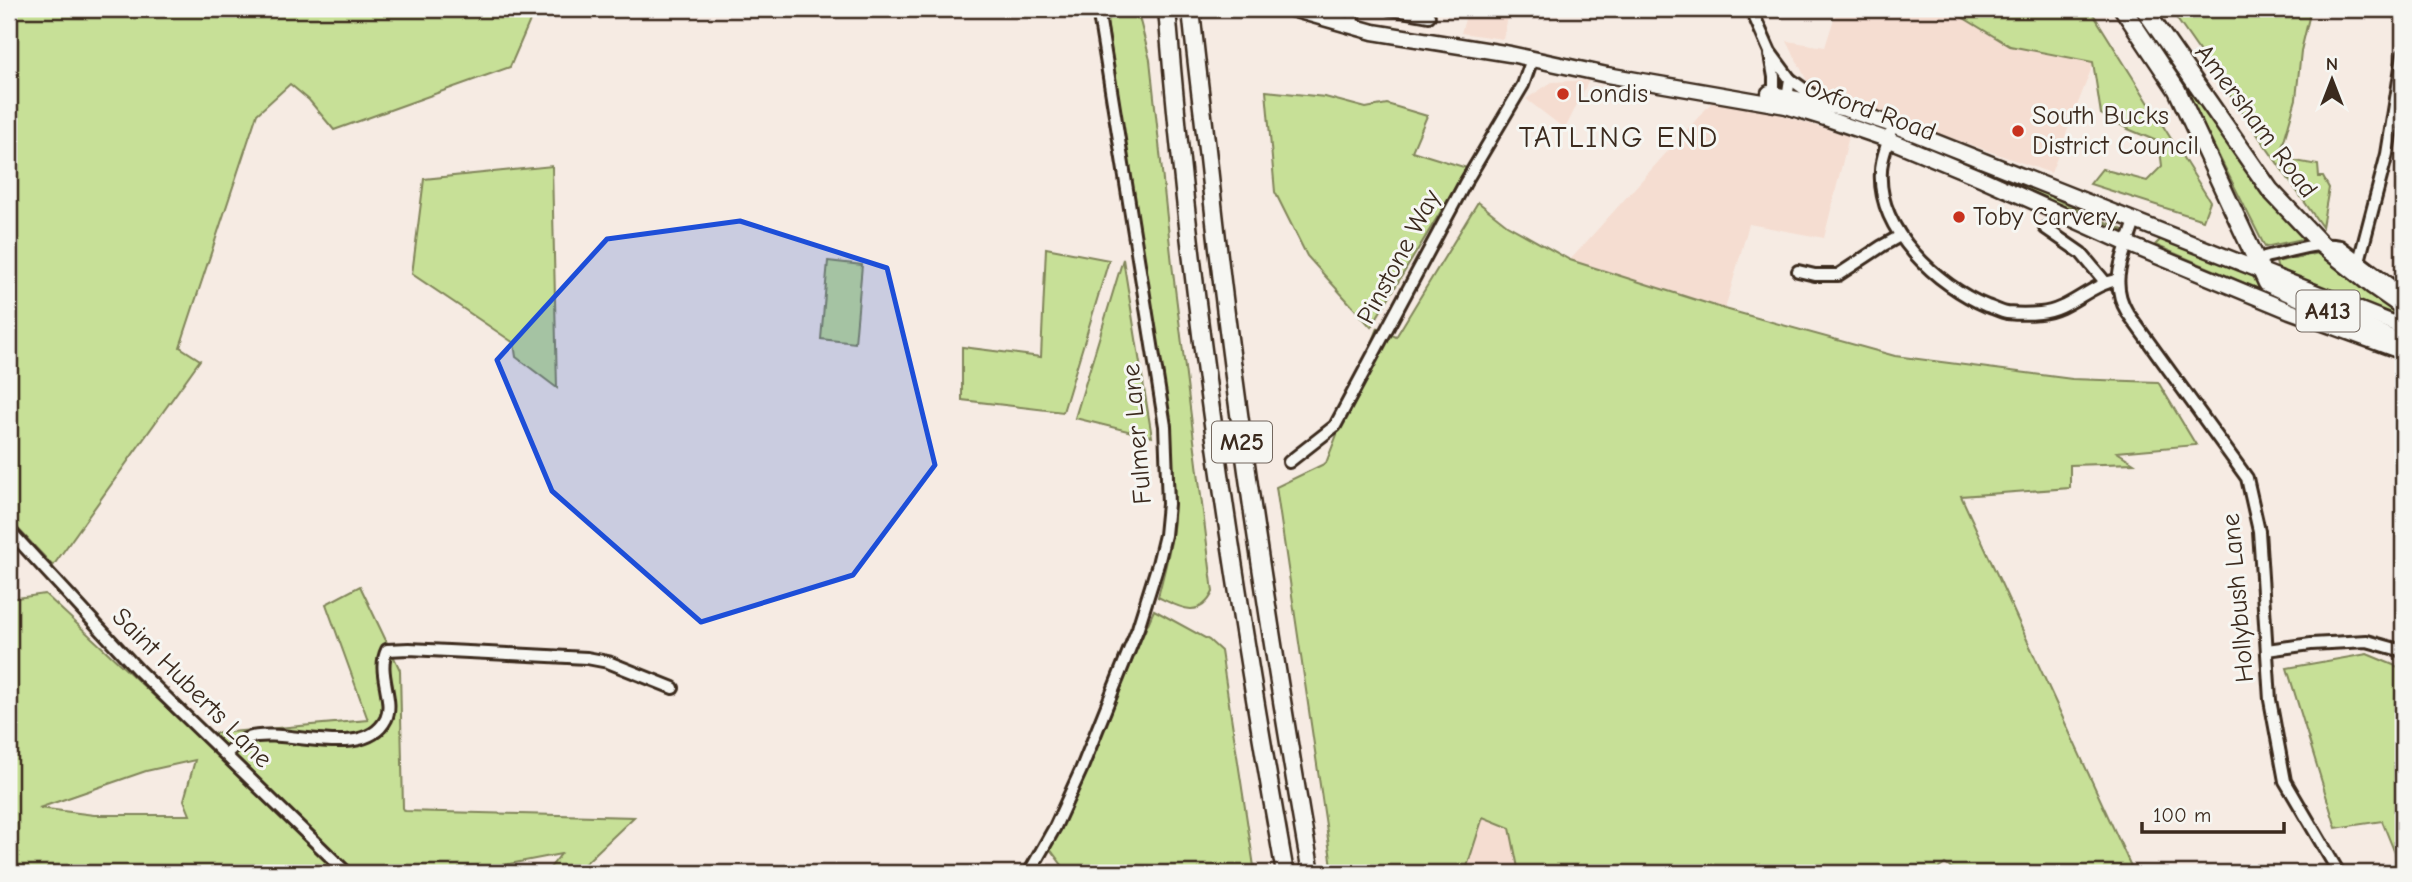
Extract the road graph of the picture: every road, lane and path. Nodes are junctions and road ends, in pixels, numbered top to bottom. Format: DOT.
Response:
graph roads {
  1 [pos="1098,9"];
  2 [pos="1167,9"];
  3 [pos="1191,9"];
  4 [pos="1292,9"];
  5 [pos="1355,9"];
  6 [pos="1390,9"];
  7 [pos="1751,9"];
  8 [pos="2123,9"];
  9 [pos="2144,9"];
  10 [pos="1429,16"];
  11 [pos="1351,26"];
  12 [pos="1770,52"];
  13 [pos="2403,55"];
  14 [pos="1532,59"];
  15 [pos="1790,79"];
  16 [pos="1780,100"];
  17 [pos="1824,104"];
  18 [pos="1891,132"];
  19 [pos="1982,160"];
  20 [pos="1983,179"];
  21 [pos="2135,221"];
  22 [pos="2045,228"];
  23 [pos="1900,236"];
  24 [pos="2128,244"];
  25 [pos="2322,245"];
  26 [pos="2359,261"];
  27 [pos="2260,267"];
  28 [pos="1798,271"];
  29 [pos="2118,279"];
  30 [pos="2106,283"];
  31 [pos="2403,294"];
  32 [pos="2403,307"];
  33 [pos="2403,327"];
  34 [pos="2403,344"];
  35 [pos="2403,352"];
  36 [pos="1289,462"];
  37 [pos="9,530"];
  38 [pos="2267,650"];
  39 [pos="2403,651"];
  40 [pos="673,688"];
  41 [pos="226,754"];
  42 [pos="347,873"];
  43 [pos="1028,873"];
  44 [pos="1285,873"];
  45 [pos="1311,873"];
  46 [pos="2339,873"];
  1 -- 43 [label="street, Fulmer Lane"];
  2 -- 44 [label="highway, M25"];
  3 -- 45 [label="highway, M25"];
  4 -- 11 [label="main road, Oxford Road"];
  5 -- 11 [label="street"];
  6 -- 10 [label="street"];
  7 -- 12 [label="street"];
  8 -- 27 [label="highway, A413"];
  9 -- 25 [label="highway, Amersham Road / A413"];
  11 -- 14 [label="main road, Oxford Road"];
  12 -- 15 [label="street"];
  12 -- 16 [label="street"];
  13 -- 26 [label="street"];
  14 -- 16 [label="main road, Oxford Road"];
  14 -- 36 [label="street, Pinstone Way"];
  15 -- 16 [label="street"];
  15 -- 17 [label="street"];
  16 -- 17 [label="main road"];
  16 -- 18 [label="main road, Oxford Road"];
  17 -- 18 [label="main road"];
  18 -- 19 [label="main road"];
  18 -- 20 [label="main road, Oxford Road"];
  18 -- 23 [label="street"];
  19 -- 20 [label="main road"];
  19 -- 21 [label="main road"];
  20 -- 24 [label="main road, Oxford Road"];
  21 -- 24 [label="street"];
  21 -- 27 [label="main road"];
  22 -- 30 [label="street"];
  23 -- 28 [label="street"];
  23 -- 30 [label="street"];
  24 -- 29 [label="street"];
  24 -- 35 [label="main road, Oxford Road"];
  25 -- 26 [label="street"];
  25 -- 27 [label="street"];
  25 -- 32 [label="highway, Amersham Road / A413"];
  26 -- 31 [label="street"];
  27 -- 33 [label="main road"];
  27 -- 34 [label="highway, A413"];
  29 -- 30 [label="street"];
  29 -- 38 [label="street, Hollybush Lane"];
  37 -- 41 [label="street, Saint Huberts Lane"];
  38 -- 39 [label="street"];
  38 -- 46 [label="street, Hollybush Lane"];
  40 -- 41 [label="street"];
  41 -- 42 [label="street, Saint Huberts Lane"];
}
